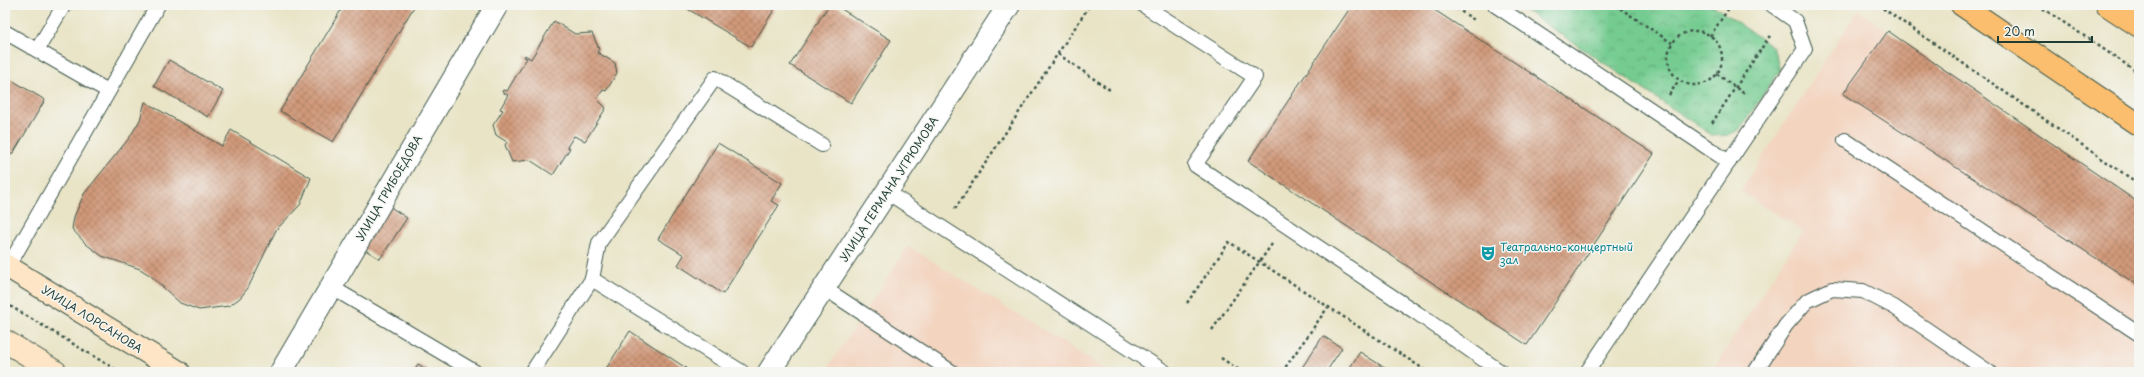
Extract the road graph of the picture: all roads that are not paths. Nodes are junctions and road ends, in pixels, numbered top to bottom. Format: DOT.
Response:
graph roads {
  1 [pos="64,5"];
  2 [pos="158,5"];
  3 [pos="497,5"];
  4 [pos="1009,5"];
  5 [pos="1143,5"];
  6 [pos="1495,5"];
  7 [pos="1772,5"];
  8 [pos="1962,5"];
  9 [pos="2107,5"];
  10 [pos="2139,26"];
  11 [pos="5,32"];
  12 [pos="37,50"];
  13 [pos="108,91"];
  14 [pos="2139,125"];
  15 [pos="1845,140"];
  16 [pos="822,145"];
  17 [pos="1729,162"];
  18 [pos="887,192"];
  19 [pos="7,266"];
  20 [pos="592,279"];
  21 [pos="331,287"];
  22 [pos="824,288"];
  23 [pos="2139,334"];
  24 [pos="5,341"];
  25 [pos="56,372"];
  26 [pos="179,372"];
  27 [pos="281,372"];
  28 [pos="475,372"];
  29 [pos="532,372"];
  30 [pos="742,372"];
  31 [pos="769,372"];
  32 [pos="952,372"];
  33 [pos="1165,372"];
  34 [pos="1501,372"];
  35 [pos="1587,372"];
  36 [pos="1755,372"];
  37 [pos="1989,372"];
  1 -- 12 [label="lane"];
  2 -- 13 [label="lane"];
  3 -- 21 [label="street, УЛИЦА ГРИБОЕДОВА"];
  4 -- 18 [label="street, УЛИЦА ГЕРМАНА УГРЮМОВА"];
  5 -- 34 [label="lane"];
  6 -- 17 [label="lane"];
  7 -- 17 [label="lane"];
  8 -- 14 [label="main road"];
  9 -- 10 [label="main road"];
  11 -- 12 [label="lane"];
  12 -- 13 [label="lane"];
  13 -- 19 [label="lane"];
  15 -- 23 [label="lane"];
  16 -- 20 [label="lane"];
  17 -- 35 [label="lane"];
  18 -- 22 [label="street, УЛИЦА ГЕРМАНА УГРЮМОВА"];
  18 -- 33 [label="lane"];
  19 -- 26 [label="main road, УЛИЦА ЛОРСАНОВА"];
  20 -- 29 [label="lane"];
  20 -- 30 [label="lane"];
  21 -- 27 [label="street, УЛИЦА ГРИБОЕДОВА"];
  21 -- 28 [label="lane"];
  22 -- 31 [label="street, УЛИЦА ГЕРМАНА УГРЮМОВА"];
  22 -- 32 [label="lane"];
  24 -- 25 [label="main road"];
  36 -- 37 [label="lane"];
}
